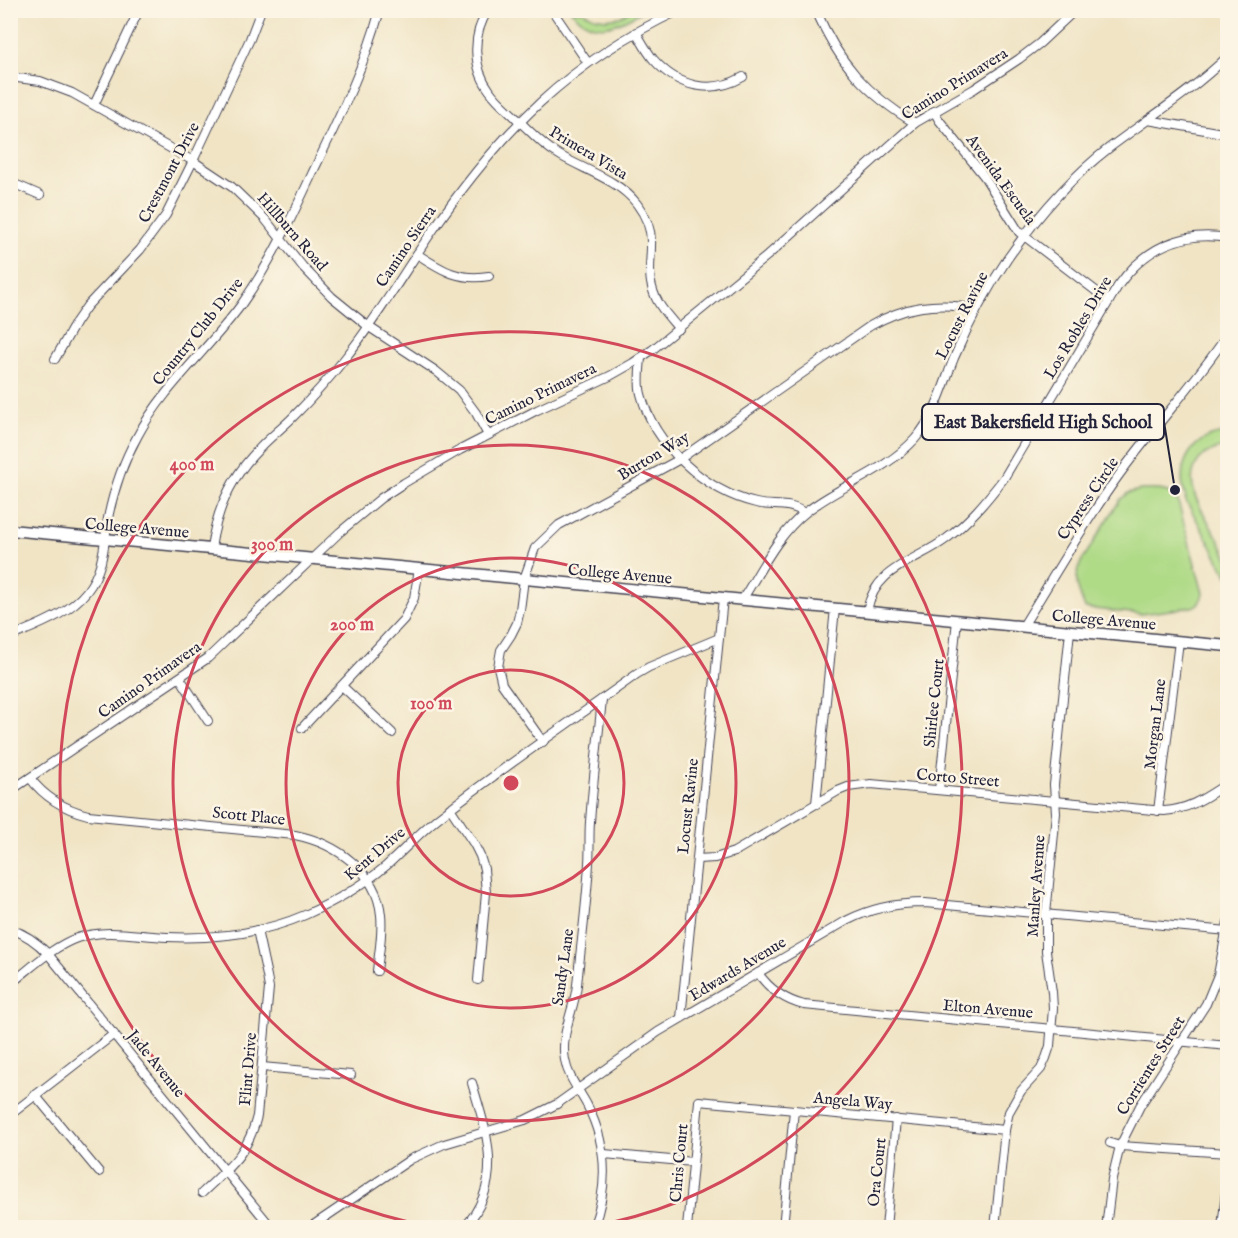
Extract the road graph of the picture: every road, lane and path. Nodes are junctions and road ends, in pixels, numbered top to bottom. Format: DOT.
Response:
graph roads {
  1 [pos="13,10"];
  2 [pos="139,10"];
  3 [pos="261,10"];
  4 [pos="380,10"];
  5 [pos="488,10"];
  6 [pos="552,10"];
  7 [pos="680,10"];
  8 [pos="816,10"];
  9 [pos="1075,10"];
  10 [pos="10,16"];
  11 [pos="636,32"];
  12 [pos="1227,56"];
  13 [pos="588,63"];
  14 [pos="10,76"];
  15 [pos="743,76"];
  16 [pos="94,105"];
  17 [pos="934,111"];
  18 [pos="1148,120"];
  19 [pos="519,121"];
  20 [pos="915,123"];
  21 [pos="1227,134"];
  22 [pos="193,161"];
  23 [pos="10,182"];
  24 [pos="40,195"];
  25 [pos="1024,236"];
  26 [pos="282,238"];
  27 [pos="1227,238"];
  28 [pos="417,254"];
  29 [pos="489,276"];
  30 [pos="1109,301"];
  31 [pos="977,309"];
  32 [pos="369,327"];
  33 [pos="679,329"];
  34 [pos="1227,333"];
  35 [pos="640,358"];
  36 [pos="55,359"];
  37 [pos="488,435"];
  38 [pos="680,459"];
  39 [pos="804,513"];
  40 [pos="10,530"];
  41 [pos="105,539"];
  42 [pos="211,549"];
  43 [pos="312,559"];
  44 [pos="419,569"];
  45 [pos="524,579"];
  46 [pos="723,598"];
  47 [pos="742,600"];
  48 [pos="835,609"];
  49 [pos="867,611"];
  50 [pos="957,620"];
  51 [pos="1023,626"];
  52 [pos="1070,631"];
  53 [pos="10,637"];
  54 [pos="719,638"];
  55 [pos="1179,641"];
  56 [pos="1227,646"];
  57 [pos="180,678"];
  58 [pos="342,686"];
  59 [pos="602,699"];
  60 [pos="208,721"];
  61 [pos="302,728"];
  62 [pos="392,733"];
  63 [pos="543,742"];
  64 [pos="30,778"];
  65 [pos="1227,783"];
  66 [pos="939,790"];
  67 [pos="10,791"];
  68 [pos="1055,801"];
  69 [pos="816,804"];
  70 [pos="450,808"];
  71 [pos="1158,811"];
  72 [pos="697,859"];
  73 [pos="368,880"];
  74 [pos="1046,914"];
  75 [pos="1227,928"];
  76 [pos="10,929"];
  77 [pos="257,930"];
  78 [pos="48,954"];
  79 [pos="377,971"];
  80 [pos="758,973"];
  81 [pos="478,980"];
  82 [pos="10,984"];
  83 [pos="681,1018"];
  84 [pos="1052,1029"];
  85 [pos="114,1034"];
  86 [pos="1182,1041"];
  87 [pos="1227,1046"];
  88 [pos="262,1067"];
  89 [pos="351,1075"];
  90 [pos="472,1083"];
  91 [pos="577,1090"];
  92 [pos="35,1095"];
  93 [pos="699,1101"];
  94 [pos="794,1110"];
  95 [pos="10,1115"];
  96 [pos="896,1119"];
  97 [pos="1005,1130"];
  98 [pos="486,1131"];
  99 [pos="1110,1143"];
  100 [pos="1120,1146"];
  101 [pos="1227,1153"];
  102 [pos="604,1154"];
  103 [pos="693,1162"];
  104 [pos="226,1170"];
  105 [pos="99,1172"];
  106 [pos="1227,1174"];
  107 [pos="202,1193"];
  108 [pos="272,1227"];
  109 [pos="309,1227"];
  110 [pos="464,1227"];
  111 [pos="593,1227"];
  112 [pos="687,1227"];
  113 [pos="783,1227"];
  114 [pos="886,1227"];
  115 [pos="995,1227"];
  116 [pos="1106,1227"];
  117 [pos="1222,1227"];
  1 -- 10 [label="street"];
  2 -- 16 [label="street"];
  3 -- 22 [label="street, Crestmont Drive"];
  4 -- 26 [label="street, Country Club Drive"];
  5 -- 19 [label="street, Primera Vista"];
  6 -- 13 [label="street"];
  7 -- 11 [label="street, Camino Sierra"];
  8 -- 20 [label="street"];
  9 -- 17 [label="street, Camino Primavera"];
  11 -- 13 [label="street, Camino Sierra"];
  11 -- 15 [label="street"];
  12 -- 18 [label="street, Locust Ravine"];
  13 -- 19 [label="street, Camino Sierra"];
  14 -- 16 [label="street, Hillburn Road"];
  16 -- 22 [label="street, Hillburn Road"];
  17 -- 20 [label="street, Camino Primavera"];
  17 -- 25 [label="street, Avenida Escuela"];
  18 -- 21 [label="street"];
  18 -- 25 [label="street, Locust Ravine"];
  19 -- 28 [label="street, Camino Sierra"];
  19 -- 33 [label="street, Primera Vista"];
  20 -- 33 [label="street, Camino Primavera"];
  22 -- 26 [label="street, Hillburn Road"];
  22 -- 36 [label="street, Crestmont Drive"];
  23 -- 24 [label="street"];
  25 -- 30 [label="street, Avenida Escuela"];
  25 -- 31 [label="street, Locust Ravine"];
  26 -- 32 [label="street, Hillburn Road"];
  26 -- 41 [label="street, Country Club Drive"];
  27 -- 30 [label="street, Los Robles Drive"];
  28 -- 29 [label="street"];
  28 -- 32 [label="street, Camino Sierra"];
  30 -- 49 [label="street, Los Robles Drive"];
  31 -- 38 [label="street, Burton Way"];
  31 -- 39 [label="street, Locust Ravine"];
  32 -- 37 [label="street, Hillburn Road"];
  32 -- 42 [label="street, Camino Sierra"];
  33 -- 35 [label="street, Camino Primavera"];
  34 -- 51 [label="street, Cypress Circle"];
  35 -- 37 [label="street, Camino Primavera"];
  35 -- 38 [label="street"];
  37 -- 43 [label="street, Camino Primavera"];
  38 -- 39 [label="street"];
  38 -- 45 [label="street, Burton Way"];
  39 -- 47 [label="street, Locust Ravine"];
  40 -- 41 [label="street, College Avenue"];
  41 -- 42 [label="street, College Avenue"];
  41 -- 53 [label="street, Country Club Drive"];
  42 -- 43 [label="street, College Avenue"];
  43 -- 44 [label="street, College Avenue"];
  43 -- 57 [label="street, Camino Primavera"];
  44 -- 45 [label="street, College Avenue"];
  44 -- 58 [label="street"];
  45 -- 46 [label="street, College Avenue"];
  45 -- 63 [label="street, Burton Way"];
  46 -- 47 [label="street, College Avenue"];
  46 -- 54 [label="street, Locust Ravine"];
  47 -- 48 [label="street, College Avenue"];
  48 -- 49 [label="street, College Avenue"];
  48 -- 69 [label="street"];
  49 -- 50 [label="street, College Avenue"];
  50 -- 51 [label="street, College Avenue"];
  50 -- 66 [label="street, Shirlee Court"];
  51 -- 52 [label="street, College Avenue"];
  52 -- 55 [label="street, College Avenue"];
  52 -- 68 [label="street, Manley Avenue"];
  54 -- 59 [label="street, Kent Drive"];
  54 -- 72 [label="street, Locust Ravine"];
  55 -- 56 [label="street, College Avenue"];
  55 -- 71 [label="street, Morgan Lane"];
  57 -- 60 [label="street"];
  57 -- 64 [label="street, Camino Primavera"];
  58 -- 61 [label="street"];
  58 -- 62 [label="street"];
  59 -- 63 [label="street, Kent Drive"];
  59 -- 91 [label="street, Sandy Lane"];
  63 -- 70 [label="street, Kent Drive"];
  64 -- 67 [label="street, Camino Primavera"];
  64 -- 73 [label="street, Scott Place"];
  65 -- 71 [label="street, Corto Street"];
  66 -- 68 [label="street, Corto Street"];
  66 -- 69 [label="street, Corto Street"];
  68 -- 71 [label="street, Corto Street"];
  68 -- 74 [label="street, Manley Avenue"];
  69 -- 72 [label="street, Corto Street"];
  70 -- 73 [label="street, Kent Drive"];
  70 -- 81 [label="street"];
  72 -- 83 [label="street, Locust Ravine"];
  73 -- 77 [label="street, Kent Drive"];
  73 -- 79 [label="street, Scott Place"];
  74 -- 75 [label="street, Edwards Avenue"];
  74 -- 80 [label="street, Edwards Avenue"];
  74 -- 84 [label="street, Manley Avenue"];
  75 -- 86 [label="street, Corrientes Street"];
  76 -- 78 [label="street, Jade Avenue"];
  77 -- 78 [label="street, Kent Drive"];
  77 -- 88 [label="street, Flint Drive"];
  78 -- 82 [label="street, Kent Drive"];
  78 -- 85 [label="street, Jade Avenue"];
  80 -- 83 [label="street, Edwards Avenue"];
  80 -- 84 [label="street, Elton Avenue"];
  83 -- 91 [label="street, Edwards Avenue"];
  84 -- 86 [label="street, Elton Avenue"];
  84 -- 97 [label="street, Manley Avenue"];
  85 -- 92 [label="street"];
  85 -- 104 [label="street, Jade Avenue"];
  86 -- 87 [label="street, Elton Avenue"];
  86 -- 100 [label="street, Corrientes Street"];
  88 -- 89 [label="street"];
  88 -- 104 [label="street, Flint Drive"];
  90 -- 98 [label="street"];
  91 -- 98 [label="street, Edwards Avenue"];
  91 -- 102 [label="street, Sandy Lane"];
  92 -- 95 [label="street"];
  92 -- 105 [label="street"];
  93 -- 94 [label="street, Angela Way"];
  93 -- 103 [label="street, Chris Court"];
  94 -- 96 [label="street, Angela Way"];
  94 -- 113 [label="street"];
  96 -- 97 [label="street, Angela Way"];
  96 -- 114 [label="street, Ora Court"];
  97 -- 115 [label="street, Manley Avenue"];
  98 -- 109 [label="street, Edwards Avenue"];
  98 -- 110 [label="street"];
  99 -- 100 [label="street"];
  100 -- 101 [label="street"];
  100 -- 116 [label="street, Corrientes Street"];
  102 -- 103 [label="street"];
  102 -- 111 [label="street, Sandy Lane"];
  103 -- 112 [label="street, Chris Court"];
  104 -- 107 [label="street, Flint Drive"];
  104 -- 108 [label="street, Jade Avenue"];
  106 -- 117 [label="street"];
}
